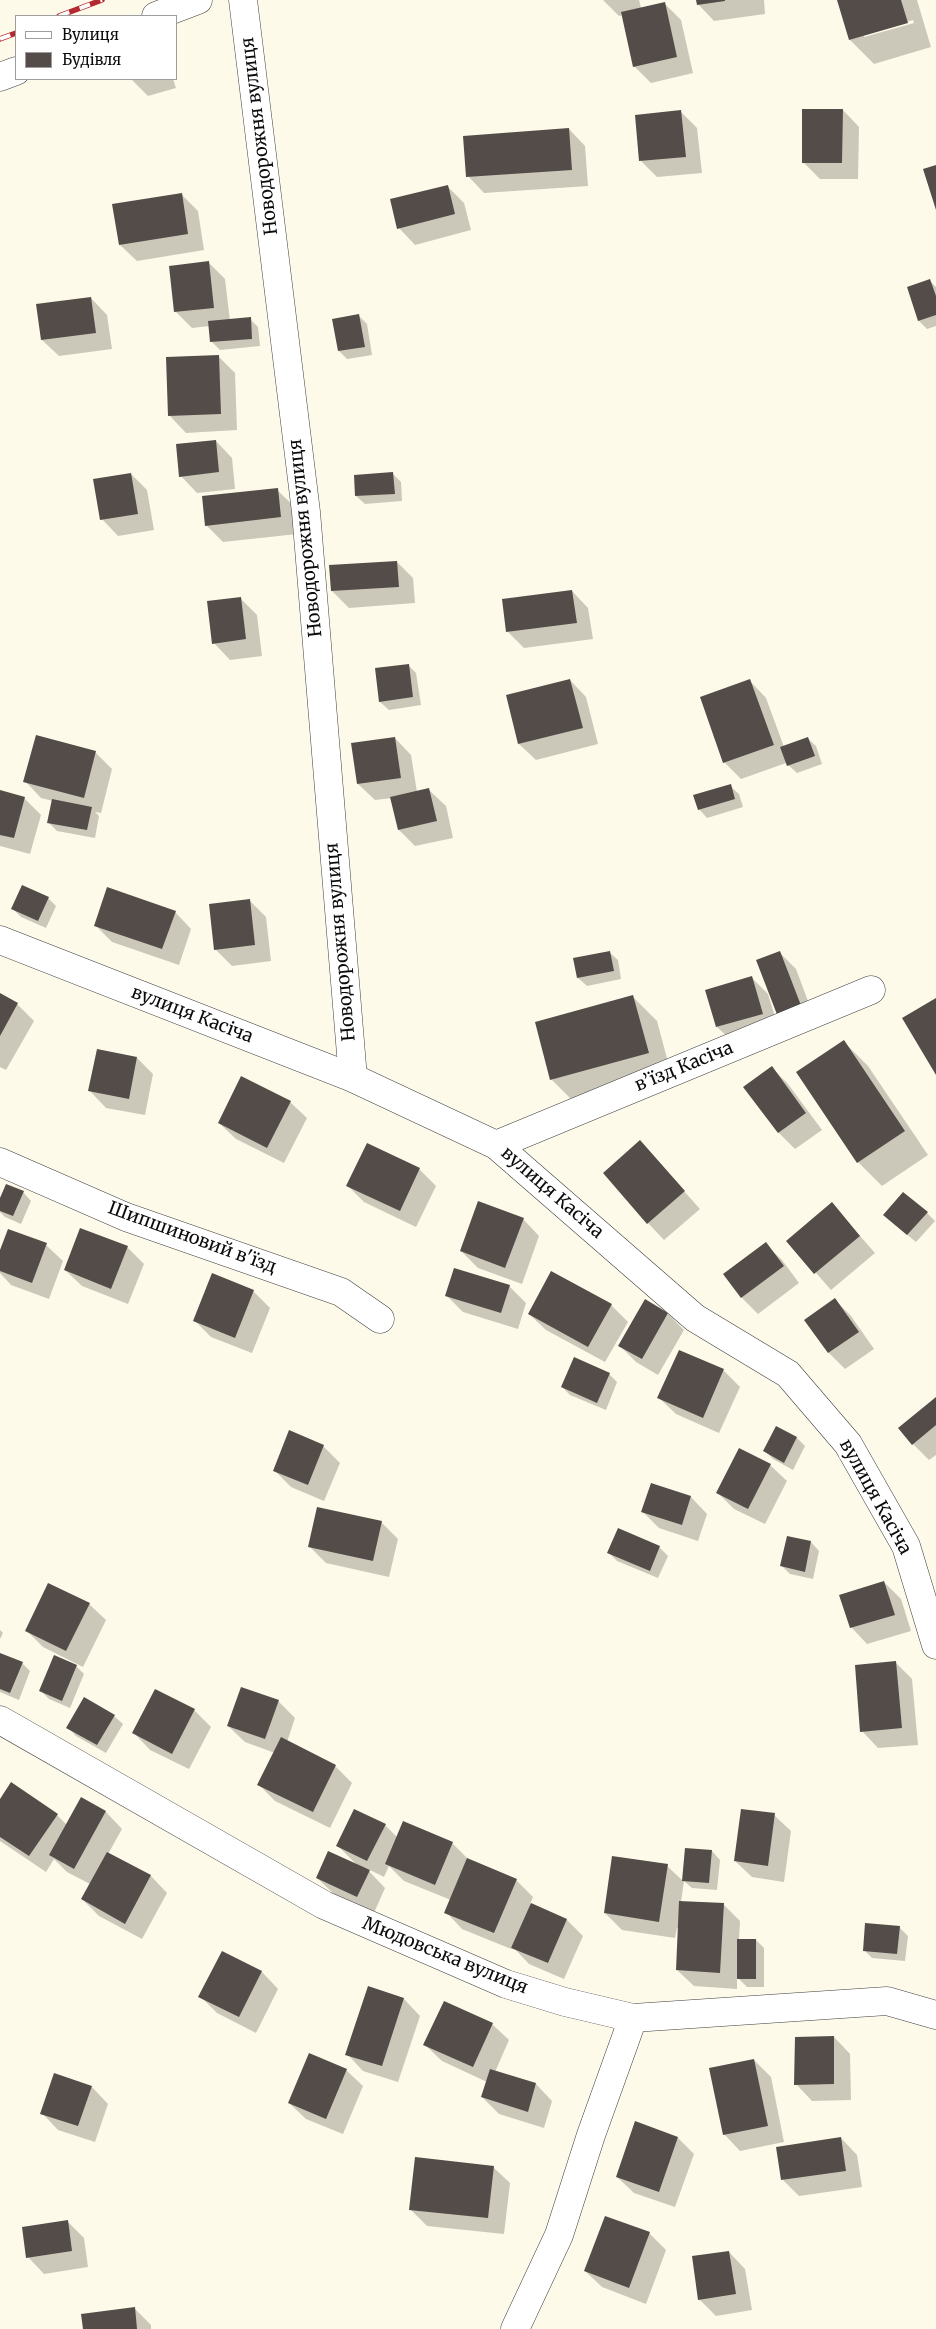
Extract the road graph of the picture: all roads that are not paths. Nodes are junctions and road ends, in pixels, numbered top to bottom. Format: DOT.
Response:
graph roads {
  1 [pos="198,0"];
  2 [pos="243,0"];
  3 [pos="159,15"];
  4 [pos="15,71"];
  5 [pos="0,78"];
  6 [pos="0,940"];
  7 [pos="871,990"];
  8 [pos="352,1078"];
  9 [pos="496,1145"];
  10 [pos="0,1162"];
  11 [pos="380,1319"];
  12 [pos="936,1645"];
  13 [pos="0,1720"];
  14 [pos="936,2015"];
  15 [pos="633,2018"];
  16 [pos="515,2329"];
  1 -- 3 [label="street"];
  2 -- 8 [label="street, Новодорожня вулиця"];
  4 -- 5 [label="street"];
  6 -- 8 [label="street, вулиця Касіча"];
  7 -- 9 [label="street, в’їзд Касіча"];
  8 -- 9 [label="street, вулиця Касіча"];
  9 -- 12 [label="street, вулиця Касіча"];
  10 -- 11 [label="street, Шипшиновий в'їзд"];
  13 -- 15 [label="street, Мюдовська вулиця"];
  14 -- 15 [label="street, Мюдовська вулиця"];
  15 -- 16 [label="street"];
}
